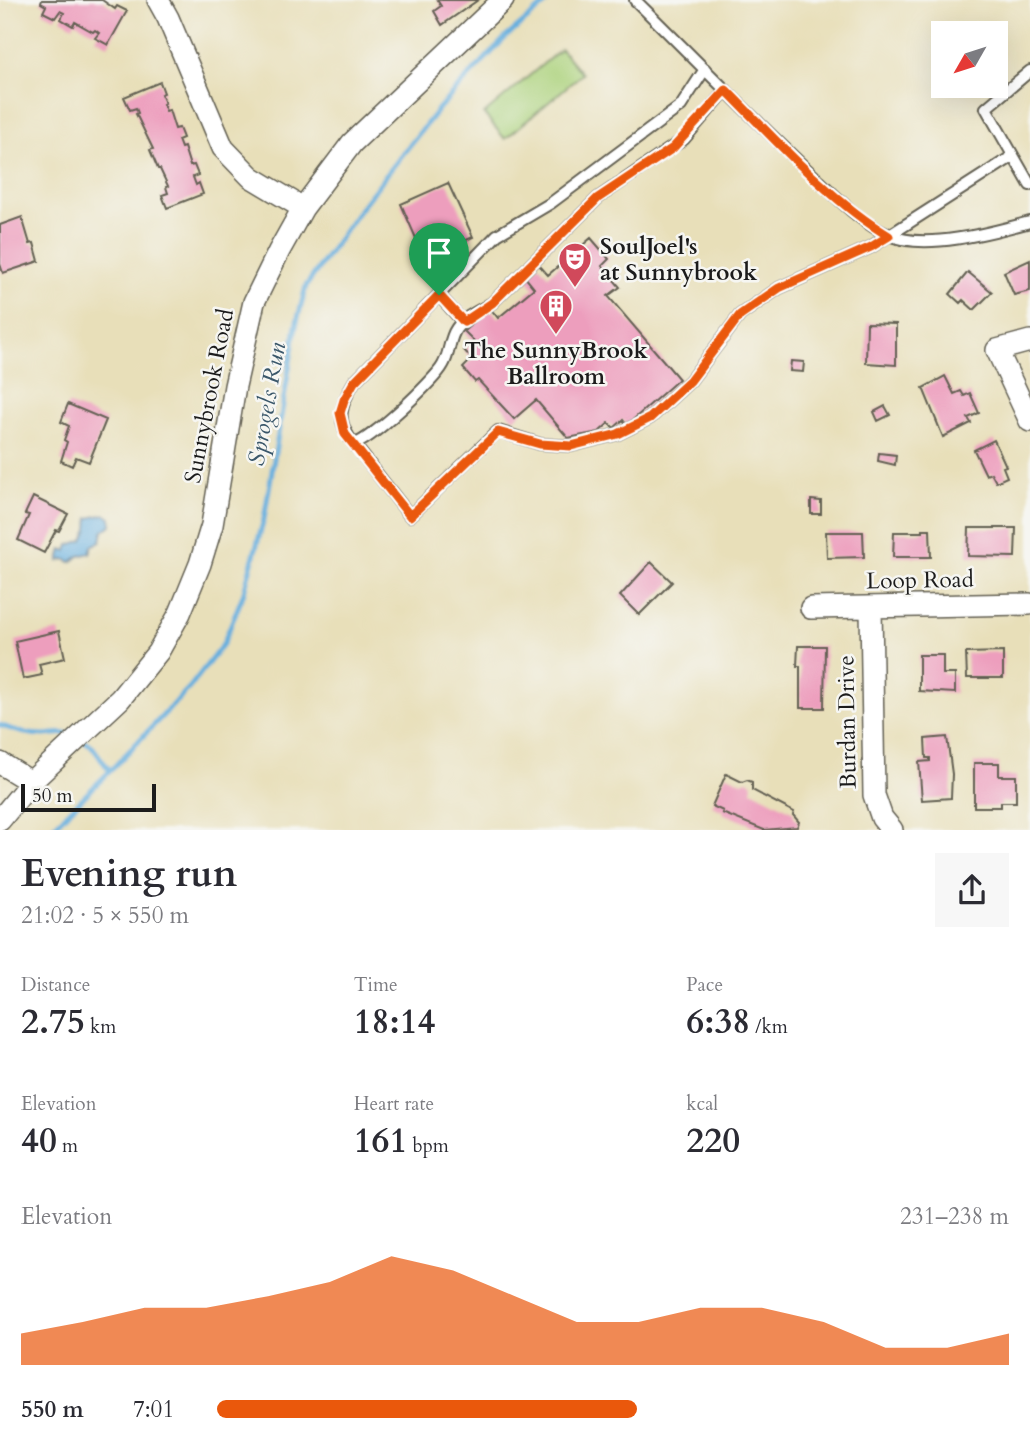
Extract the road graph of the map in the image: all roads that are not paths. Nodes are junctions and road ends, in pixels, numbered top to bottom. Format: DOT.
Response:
graph roads {
  1 [pos="158,0"];
  2 [pos="503,0"];
  3 [pos="635,0"];
  4 [pos="705,69"];
  5 [pos="1030,71"];
  6 [pos="726,90"];
  7 [pos="1013,156"];
  8 [pos="1030,185"];
  9 [pos="303,208"];
  10 [pos="1030,222"];
  11 [pos="889,236"];
  12 [pos="439,295"];
  13 [pos="464,322"];
  14 [pos="1030,341"];
  15 [pos="1030,421"];
  16 [pos="354,444"];
  17 [pos="1030,604"];
  18 [pos="811,608"];
  19 [pos="871,608"];
  20 [pos="0,763"];
  21 [pos="31,782"];
  22 [pos="0,820"];
  23 [pos="892,830"];
  1 -- 9 [label="street"];
  2 -- 9 [label="street, Sunnybrook Road"];
  3 -- 4 [label="lane"];
  4 -- 6 [label="lane"];
  4 -- 12 [label="lane"];
  5 -- 7 [label="lane"];
  6 -- 11 [label="lane"];
  6 -- 13 [label="lane"];
  7 -- 8 [label="lane"];
  7 -- 11 [label="lane"];
  9 -- 21 [label="street, Sunnybrook Road"];
  10 -- 11 [label="lane"];
  11 -- 16 [label="lane"];
  12 -- 13 [label="lane"];
  12 -- 16 [label="lane"];
  13 -- 16 [label="lane"];
  14 -- 15 [label="street"];
  17 -- 19 [label="street, Loop Road"];
  18 -- 19 [label="street, Loop Road"];
  19 -- 23 [label="street, Burdan Drive"];
  20 -- 21 [label="street"];
  21 -- 22 [label="street, Sunnybrook Road"];
}
